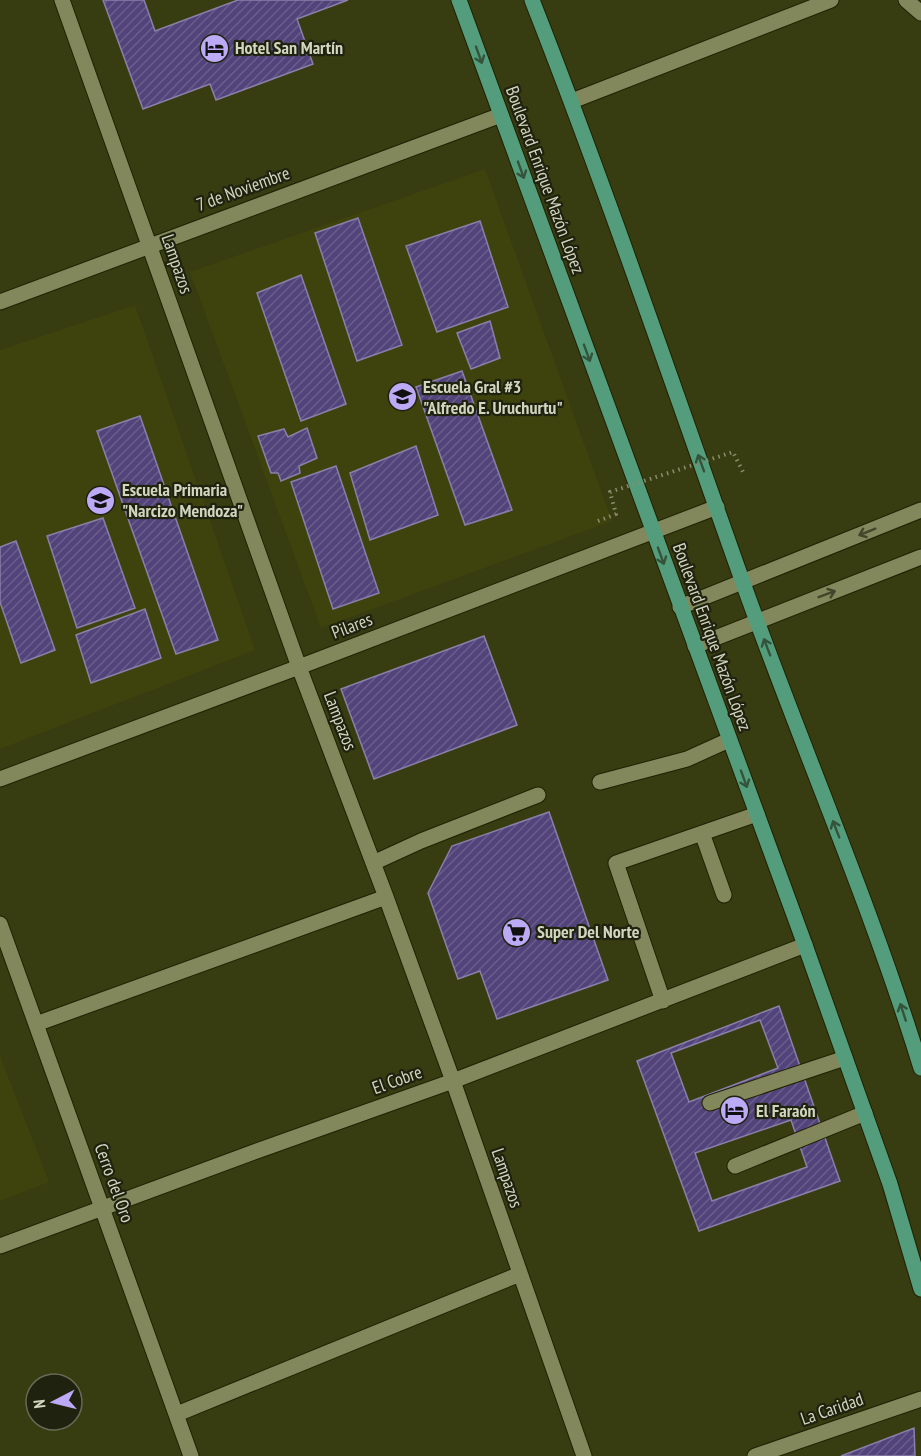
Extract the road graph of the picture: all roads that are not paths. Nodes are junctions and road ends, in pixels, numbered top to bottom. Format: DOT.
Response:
graph roads {
  1 [pos="62,0"];
  2 [pos="459,0"];
  3 [pos="532,0"];
  4 [pos="831,0"];
  5 [pos="906,0"];
  6 [pos="921,13"];
  7 [pos="572,101"];
  8 [pos="501,115"];
  9 [pos="150,245"];
  10 [pos="0,302"];
  11 [pos="717,507"];
  12 [pos="921,510"];
  13 [pos="652,531"];
  14 [pos="921,557"];
  15 [pos="742,582"];
  16 [pos="680,607"];
  17 [pos="758,621"];
  18 [pos="695,646"];
  19 [pos="299,668"];
  20 [pos="729,740"];
  21 [pos="0,778"];
  22 [pos="600,782"];
  23 [pos="538,795"];
  24 [pos="757,814"];
  25 [pos="702,833"];
  26 [pos="373,863"];
  27 [pos="724,895"];
  28 [pos="386,897"];
  29 [pos="0,924"];
  30 [pos="806,945"];
  31 [pos="663,1001"];
  32 [pos="36,1024"];
  33 [pos="845,1058"];
  34 [pos="921,1068"];
  35 [pos="453,1082"];
  36 [pos="710,1103"];
  37 [pos="865,1113"];
  38 [pos="735,1166"];
  39 [pos="102,1210"];
  40 [pos="0,1246"];
  41 [pos="520,1274"];
  42 [pos="921,1289"];
  43 [pos="921,1399"];
  44 [pos="177,1414"];
  45 [pos="191,1456"];
  46 [pos="584,1456"];
  47 [pos="755,1456"];
  1 -- 9 [label="street, Lampazos"];
  2 -- 8 [label="main road, Boulevard Enrique Mazón López, one-way"];
  3 -- 7 [label="main road"];
  4 -- 7 [label="street"];
  5 -- 6 [label="street"];
  11 -- 7 [label="main road, one-way"];
  8 -- 9 [label="street, 7 de Noviembre"];
  8 -- 13 [label="main road, Boulevard Enrique Mazón López, one-way"];
  9 -- 10 [label="street, 7 de Noviembre"];
  9 -- 19 [label="street, Lampazos"];
  11 -- 13 [label="street, Pilares"];
  11 -- 15 [label="main road"];
  12 -- 15 [label="street, one-way"];
  13 -- 16 [label="main road, Boulevard Enrique Mazón López, one-way"];
  13 -- 19 [label="street, Pilares"];
  17 -- 14 [label="street, one-way"];
  15 -- 16 [label="street"];
  15 -- 17 [label="main road"];
  16 -- 18 [label="main road, Boulevard Enrique Mazón López"];
  17 -- 18 [label="street"];
  34 -- 17 [label="main road, one-way"];
  18 -- 20 [label="main road, Boulevard Enrique Mazón López"];
  19 -- 21 [label="street, Pilares"];
  19 -- 26 [label="street, Lampazos"];
  20 -- 22 [label="street"];
  20 -- 24 [label="main road, Boulevard Enrique Mazón López, one-way"];
  23 -- 26 [label="street"];
  24 -- 25 [label="street"];
  24 -- 30 [label="main road, Boulevard Enrique Mazón López"];
  25 -- 27 [label="street"];
  25 -- 31 [label="street"];
  26 -- 28 [label="street, Lampazos"];
  28 -- 32 [label="street"];
  28 -- 35 [label="street, Lampazos"];
  29 -- 32 [label="street, Cerro del Oro"];
  30 -- 31 [label="street, El Cobre"];
  30 -- 33 [label="main road, Boulevard Enrique Mazón López"];
  31 -- 35 [label="street, El Cobre"];
  32 -- 39 [label="street, Cerro del Oro"];
  33 -- 36 [label="street"];
  33 -- 37 [label="main road, Boulevard Enrique Mazón López"];
  35 -- 39 [label="street, El Cobre"];
  35 -- 41 [label="street, Lampazos"];
  37 -- 38 [label="street"];
  37 -- 42 [label="main road, Boulevard Enrique Mazón López"];
  39 -- 40 [label="street, El Cobre"];
  39 -- 44 [label="street, Cerro del Oro"];
  41 -- 44 [label="street"];
  41 -- 46 [label="street, Lampazos"];
  43 -- 47 [label="street, La Caridad"];
  44 -- 45 [label="street, Cerro del Oro"];
}
